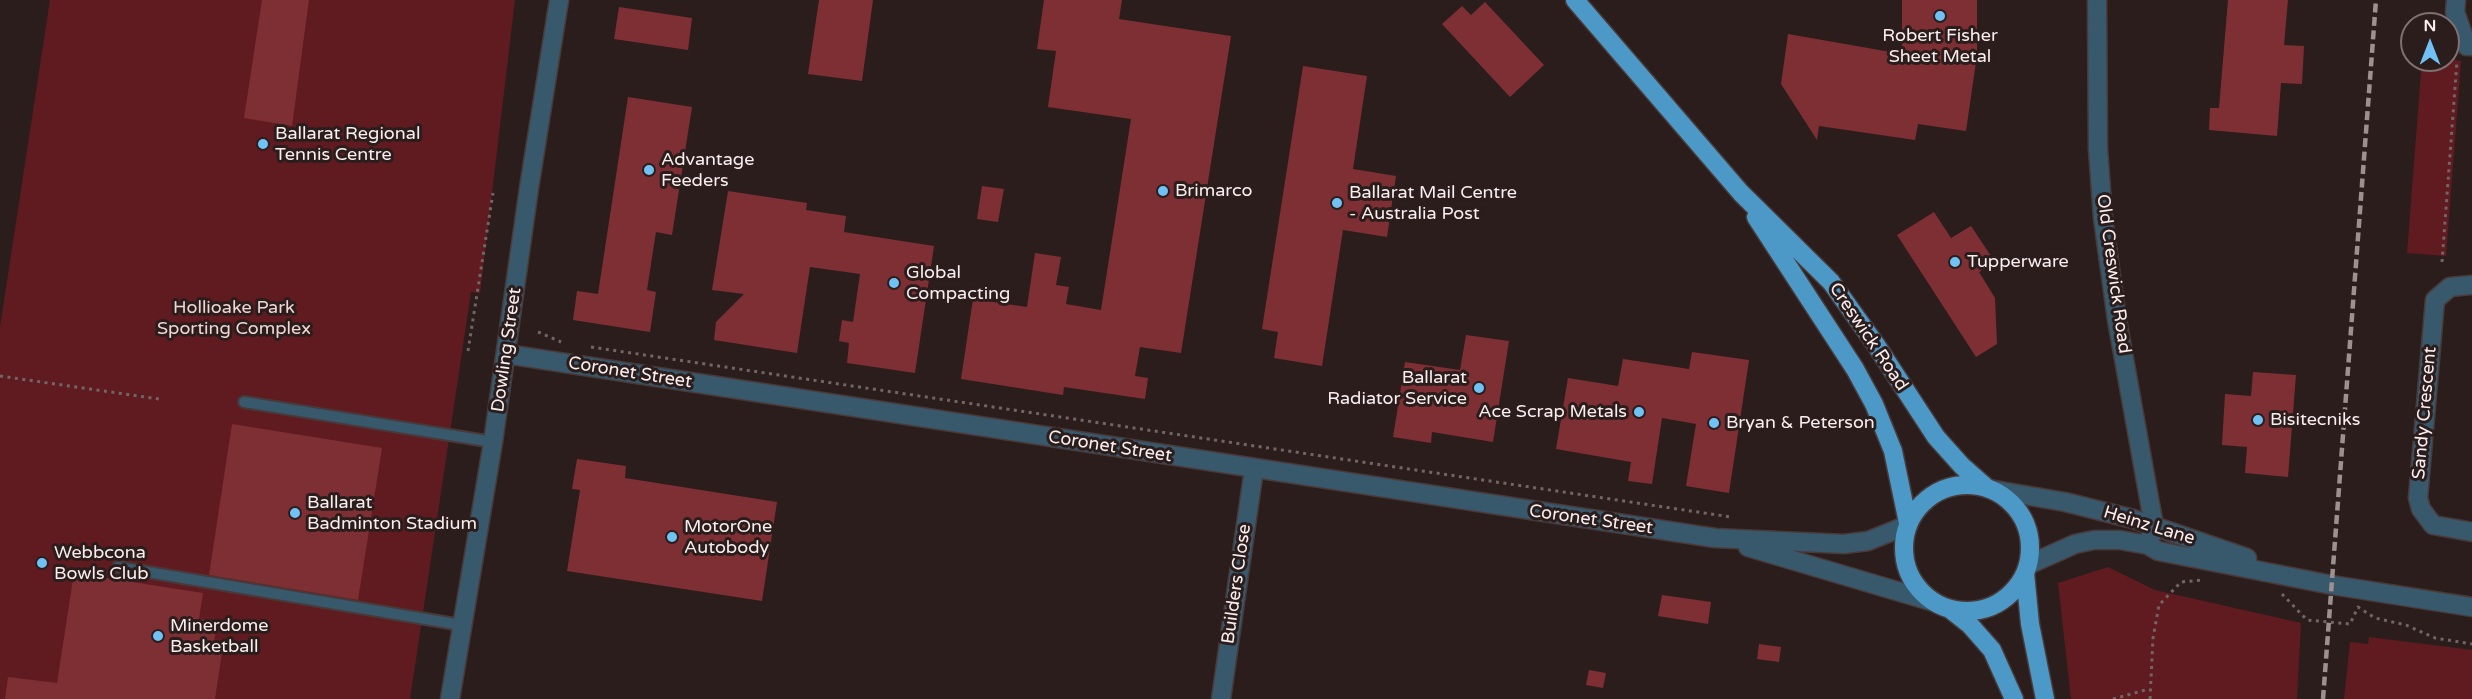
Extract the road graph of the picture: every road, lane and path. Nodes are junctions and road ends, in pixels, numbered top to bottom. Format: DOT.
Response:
graph roads {
  1 [pos="559,0"];
  2 [pos="1575,0"];
  3 [pos="2097,0"];
  4 [pos="2456,0"];
  5 [pos="2472,46"];
  6 [pos="2456,72"];
  7 [pos="493,194"];
  8 [pos="1741,194"];
  9 [pos="2442,262"];
  10 [pos="2472,285"];
  11 [pos="538,332"];
  12 [pos="569,344"];
  13 [pos="581,345"];
  14 [pos="468,351"];
  15 [pos="507,354"];
  16 [pos="0,376"];
  17 [pos="159,399"];
  18 [pos="244,402"];
  19 [pos="493,442"];
  20 [pos="1254,469"];
  21 [pos="1988,488"];
  22 [pos="1731,517"];
  23 [pos="1908,524"];
  24 [pos="2154,526"];
  25 [pos="2472,532"];
  26 [pos="1715,538"];
  27 [pos="2148,545"];
  28 [pos="117,567"];
  29 [pos="2027,569"];
  30 [pos="2306,578"];
  31 [pos="2205,580"];
  32 [pos="2277,593"];
  33 [pos="1934,602"];
  34 [pos="2472,607"];
  35 [pos="1951,610"];
  36 [pos="461,625"];
  37 [pos="2472,644"];
  38 [pos="2150,689"];
  39 [pos="450,699"];
  40 [pos="1221,699"];
  41 [pos="2014,699"];
  42 [pos="2045,699"];
  43 [pos="2113,699"];
  44 [pos="2150,699"];
  1 -- 15 [label="street, Dowling Street"];
  2 -- 8 [label="highway, Creswick Road"];
  3 -- 24 [label="street, Old Creswick Road"];
  4 -- 5 [label="street"];
  6 -- 9 [label="path"];
  7 -- 14 [label="path"];
  8 -- 21 [label="highway, Creswick Road"];
  8 -- 23 [label="highway, Creswick Road"];
  10 -- 25 [label="street, Sandy Crescent"];
  11 -- 12 [label="path"];
  13 -- 22 [label="path"];
  15 -- 19 [label="street, Dowling Street"];
  15 -- 20 [label="street, Coronet Street"];
  16 -- 17 [label="path"];
  18 -- 19 [label="lane"];
  19 -- 36 [label="street, Dowling Street"];
  20 -- 26 [label="street, Coronet Street"];
  20 -- 40 [label="street, Builders Close"];
  21 -- 23 [label="highway"];
  21 -- 24 [label="street, Heinz Lane"];
  21 -- 29 [label="highway"];
  23 -- 26 [label="street, Coronet Street"];
  23 -- 33 [label="highway"];
  24 -- 27 [label="street, Old Creswick Road"];
  24 -- 30 [label="street, Heinz Lane"];
  26 -- 33 [label="street, Coronet Street"];
  27 -- 29 [label="street, Heinz Lane"];
  27 -- 30 [label="street, Heinz Lane"];
  28 -- 36 [label="lane"];
  29 -- 35 [label="highway"];
  29 -- 42 [label="highway"];
  30 -- 34 [label="street, Heinz Lane"];
  31 -- 38 [label="path"];
  32 -- 37 [label="path"];
  33 -- 35 [label="highway"];
  35 -- 41 [label="highway"];
  36 -- 39 [label="street, Dowling Street"];
  38 -- 43 [label="path"];
  38 -- 44 [label="path"];
}
